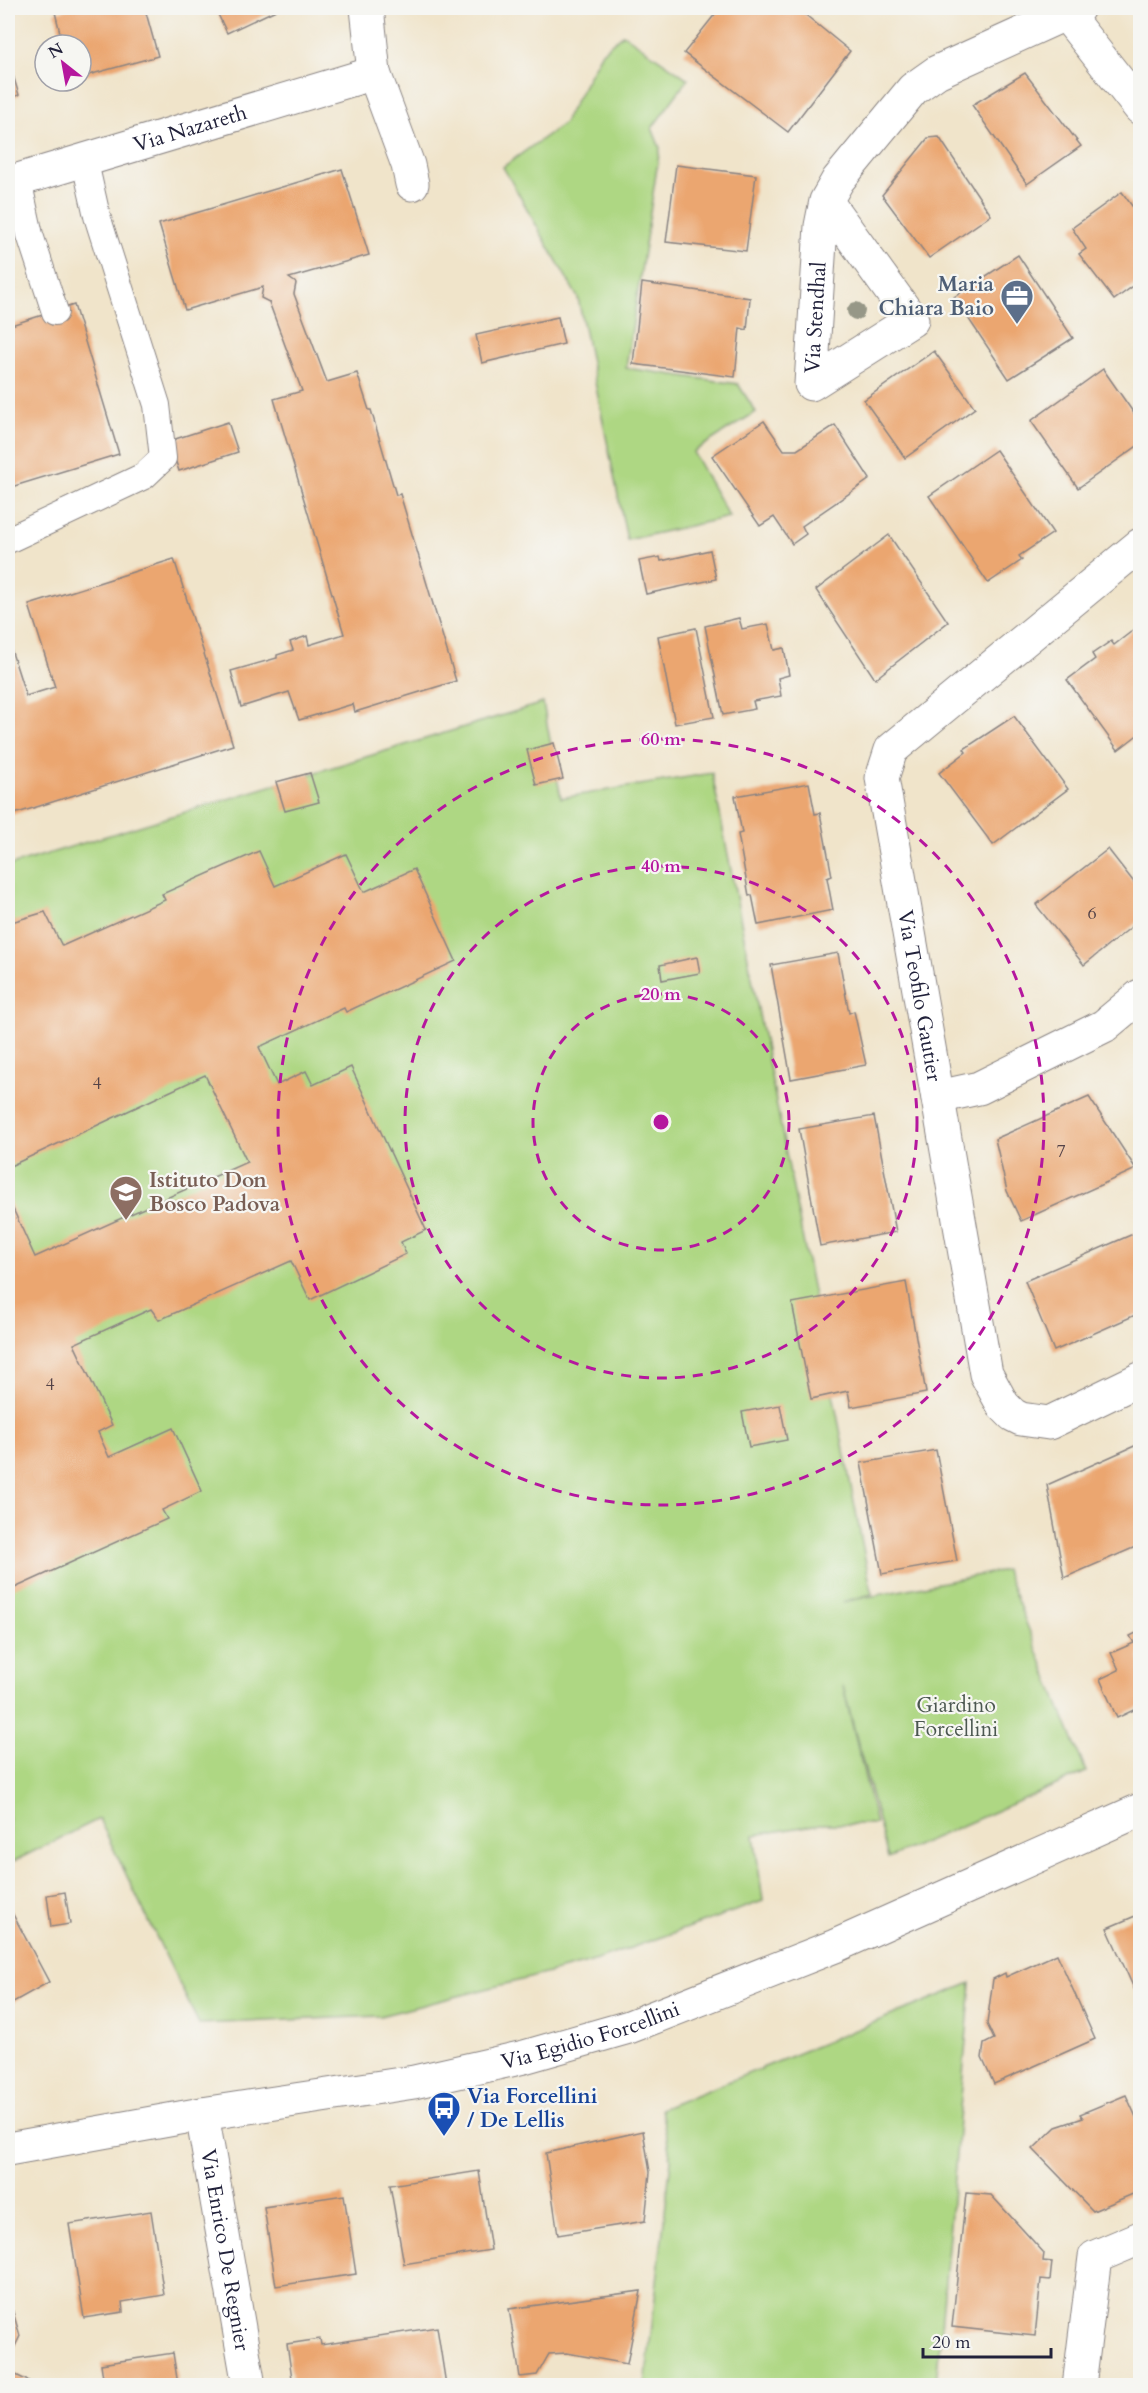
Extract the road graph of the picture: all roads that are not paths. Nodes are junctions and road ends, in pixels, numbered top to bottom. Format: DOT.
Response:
graph roads {
  1 [pos="367,8"];
  2 [pos="1072,10"];
  3 [pos="374,73"];
  4 [pos="1140,108"];
  5 [pos="84,158"];
  6 [pos="13,181"];
  7 [pos="412,184"];
  8 [pos="826,201"];
  9 [pos="55,312"];
  10 [pos="8,540"];
  11 [pos="1140,545"];
  12 [pos="1140,996"];
  13 [pos="938,1097"];
  14 [pos="1140,1379"];
  15 [pos="1140,1810"];
  16 [pos="202,2114"];
  17 [pos="8,2149"];
  18 [pos="1140,2238"];
  19 [pos="249,2385"];
  20 [pos="1079,2385"];
  1 -- 3 [label="street"];
  2 -- 4 [label="street"];
  2 -- 8 [label="street, Via Stendhal"];
  3 -- 5 [label="street, Via Nazareth"];
  3 -- 7 [label="street"];
  5 -- 6 [label="street, Via Nazareth"];
  5 -- 10 [label="lane"];
  6 -- 9 [label="lane"];
  8 -- 8 [label="street, Via Stendhal"];
  11 -- 13 [label="street, Via Teofilo Gautier"];
  12 -- 13 [label="street"];
  13 -- 14 [label="street, Via Teofilo Gautier"];
  15 -- 16 [label="street, Via Egidio Forcellini"];
  16 -- 17 [label="street, Via Egidio Forcellini"];
  16 -- 19 [label="street, Via Enrico De Regnier"];
  18 -- 20 [label="street"];
}
